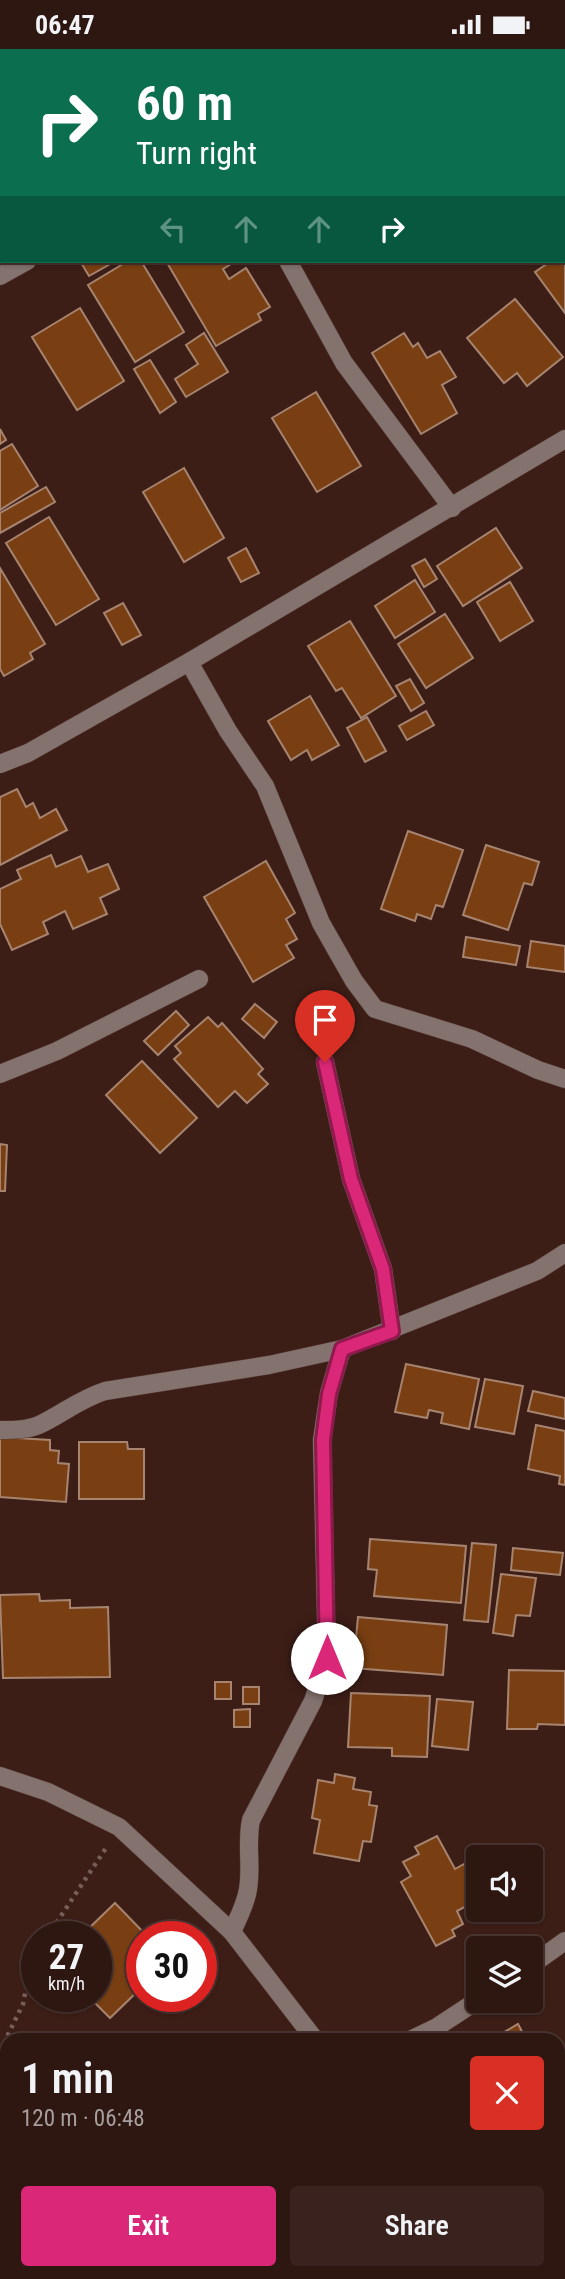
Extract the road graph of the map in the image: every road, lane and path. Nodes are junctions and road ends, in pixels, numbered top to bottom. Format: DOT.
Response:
graph roads {
  1 [pos="23,263"];
  2 [pos="289,263"];
  3 [pos="0,276"];
  4 [pos="565,439"];
  5 [pos="452,507"];
  6 [pos="189,662"];
  7 [pos="0,764"];
  8 [pos="199,979"];
  9 [pos="325,1062"];
  10 [pos="0,1074"];
  11 [pos="565,1079"];
  12 [pos="565,1253"];
  13 [pos="392,1331"];
  14 [pos="342,1349"];
  15 [pos="0,1430"];
  16 [pos="0,1776"];
  17 [pos="119,1826"];
  18 [pos="57,1921"];
  19 [pos="232,1932"];
  20 [pos="565,1941"];
  21 [pos="543,1957"];
  22 [pos="21,2008"];
  23 [pos="466,2008"];
  24 [pos="9,2033"];
  25 [pos="310,2033"];
  26 [pos="425,2033"];
  1 -- 3 [label="street"];
  2 -- 5 [label="street"];
  4 -- 5 [label="street"];
  5 -- 6 [label="street"];
  6 -- 7 [label="street"];
  6 -- 11 [label="street"];
  8 -- 10 [label="street"];
  9 -- 13 [label="street"];
  12 -- 13 [label="street"];
  13 -- 14 [label="street"];
  14 -- 15 [label="street"];
  14 -- 19 [label="street"];
  16 -- 17 [label="street"];
  17 -- 18 [label="path"];
  17 -- 19 [label="street"];
  19 -- 25 [label="street"];
  20 -- 21 [label="street"];
  22 -- 24 [label="path"];
  23 -- 26 [label="street"];
}
